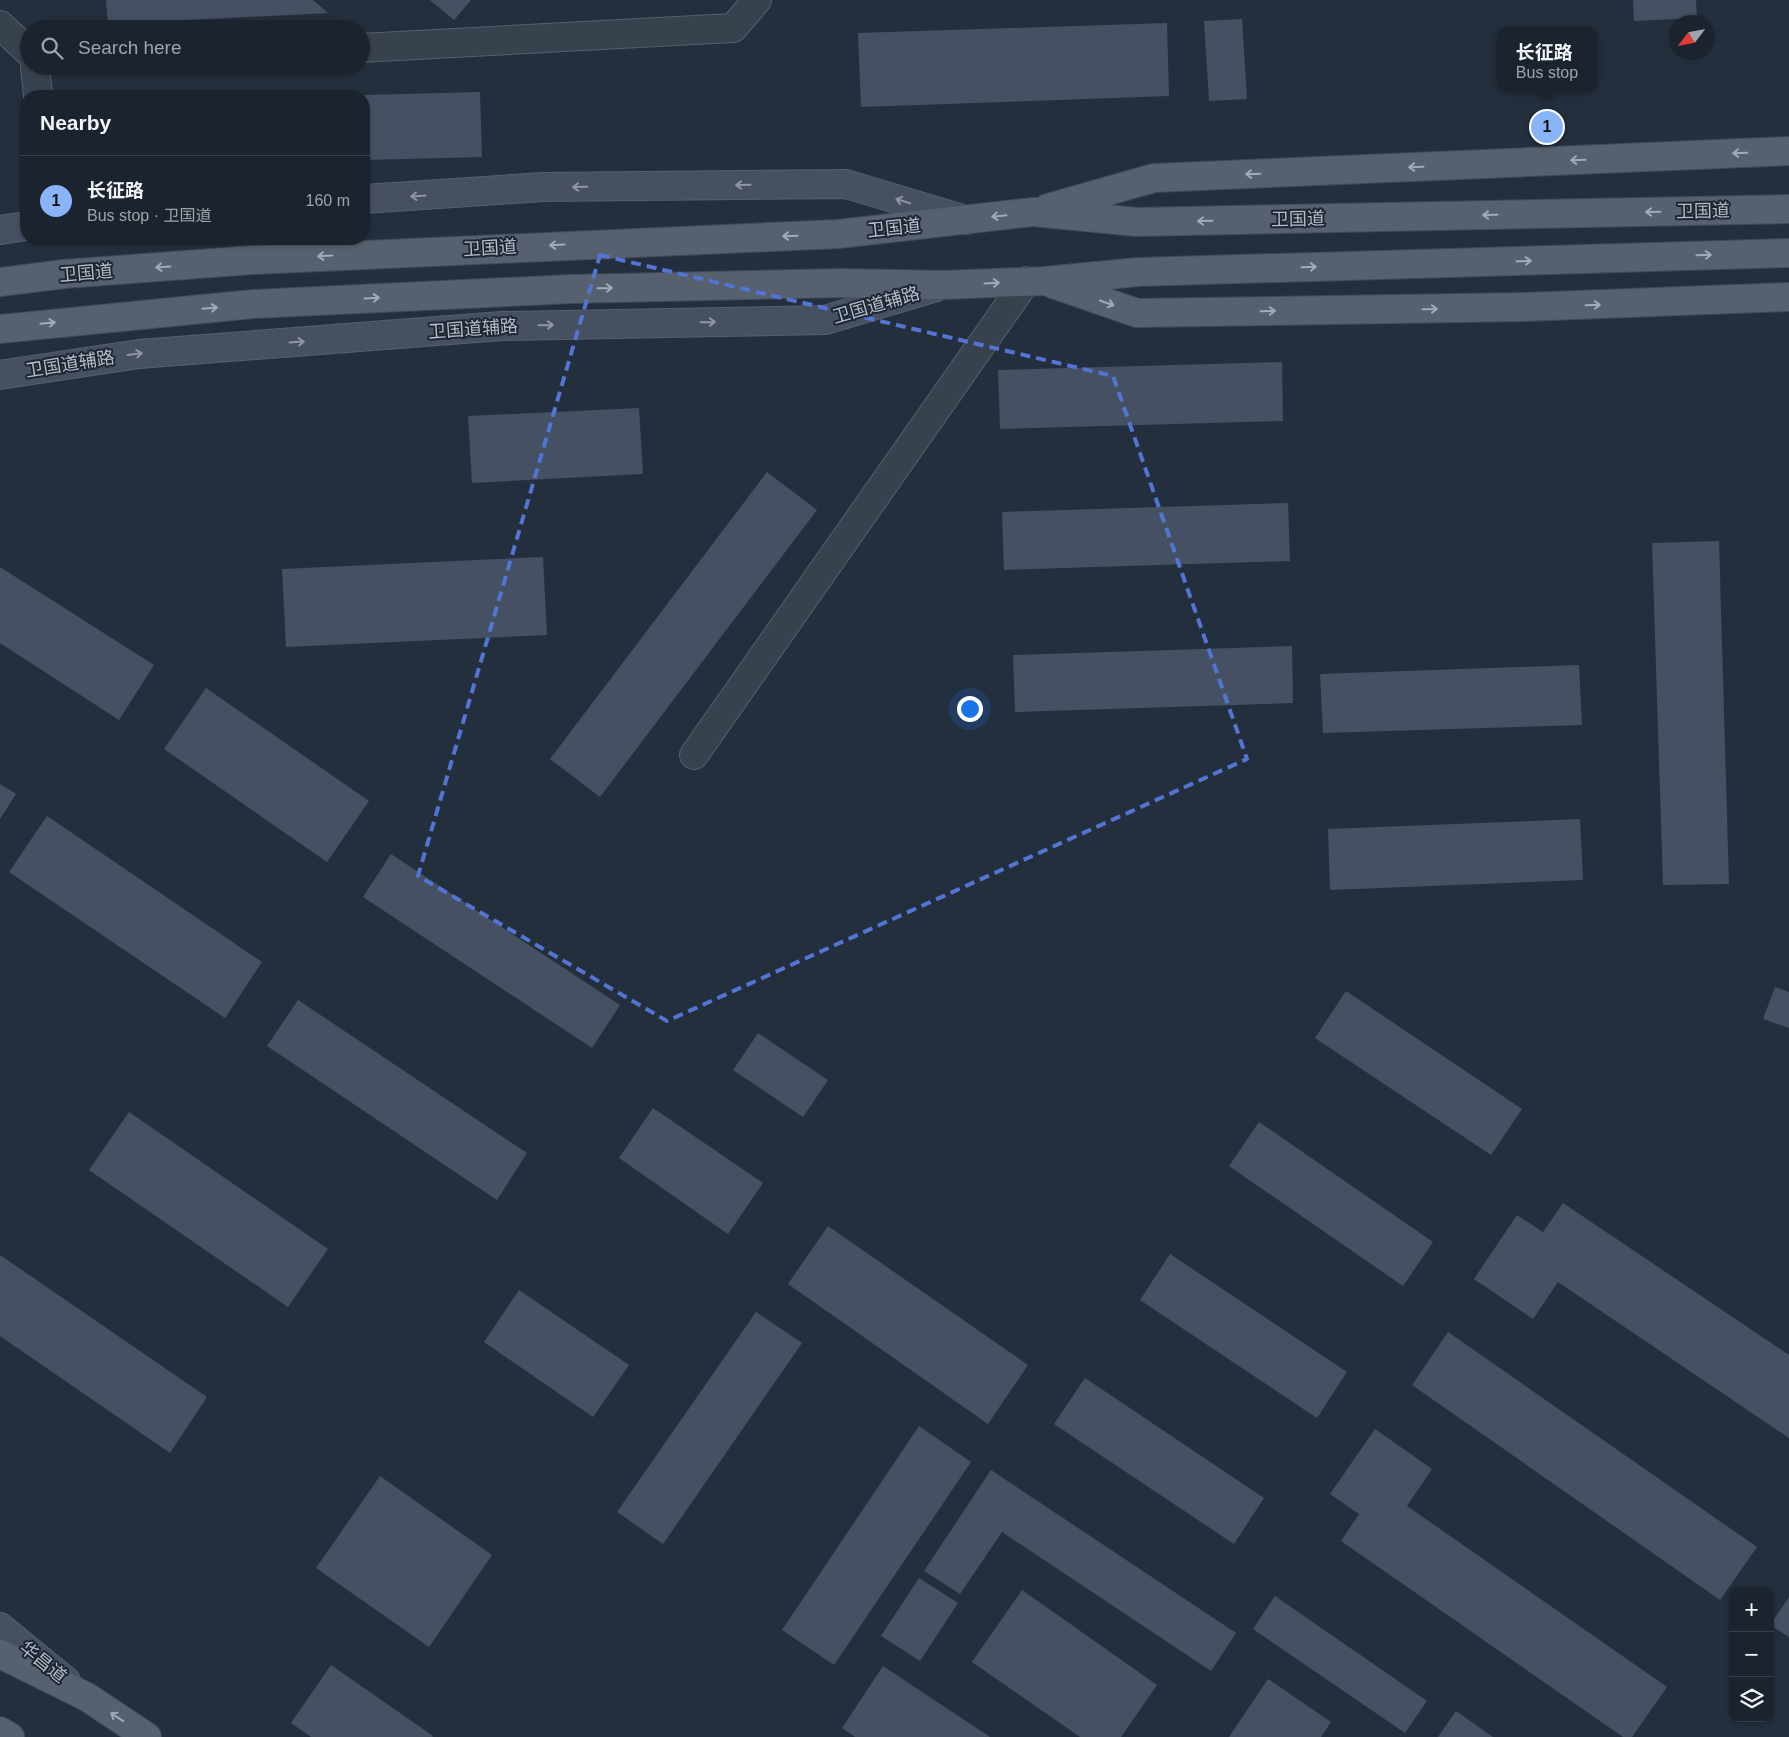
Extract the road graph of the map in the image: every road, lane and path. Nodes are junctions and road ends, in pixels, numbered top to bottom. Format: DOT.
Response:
graph roads {
  1 [pos="757,0"];
  2 [pos="0,25"];
  3 [pos="20,44"];
  4 [pos="370,48"];
  5 [pos="36,75"];
  6 [pos="37,90"];
  7 [pos="1789,151"];
  8 [pos="370,199"];
  9 [pos="1789,209"];
  10 [pos="1033,212"];
  11 [pos="966,220"];
  12 [pos="20,227"];
  13 [pos="0,230"];
  14 [pos="1789,253"];
  15 [pos="1035,281"];
  16 [pos="0,282"];
  17 [pos="944,285"];
  18 [pos="1789,297"];
  19 [pos="0,329"];
  20 [pos="0,375"];
  21 [pos="694,755"];
  22 [pos="0,1627"];
  23 [pos="0,1654"];
  24 [pos="87,1697"];
  25 [pos="0,1730"];
  26 [pos="10,1737"];
  27 [pos="147,1737"];
  1 -- 4 [label="street"];
  2 -- 3 [label="street"];
  5 -- 6 [label="street"];
  7 -- 10 [label="main road, one-way"];
  11 -- 8 [label="street, one-way"];
  9 -- 10 [label="main road, 卫国道, one-way"];
  10 -- 11 [label="main road, 卫国道, one-way"];
  11 -- 16 [label="main road, 卫国道, one-way"];
  12 -- 13 [label="street"];
  15 -- 14 [label="main road, one-way"];
  17 -- 15 [label="main road, one-way"];
  15 -- 18 [label="main road, one-way"];
  15 -- 21 [label="street"];
  19 -- 17 [label="main road, one-way"];
  20 -- 17 [label="street, 卫国道辅路, one-way"];
  22 -- 24 [label="street, 华昌道"];
  23 -- 24 [label="main road, 华昌道"];
  27 -- 24 [label="main road, 华昌道, one-way"];
  25 -- 26 [label="main road"];
}
